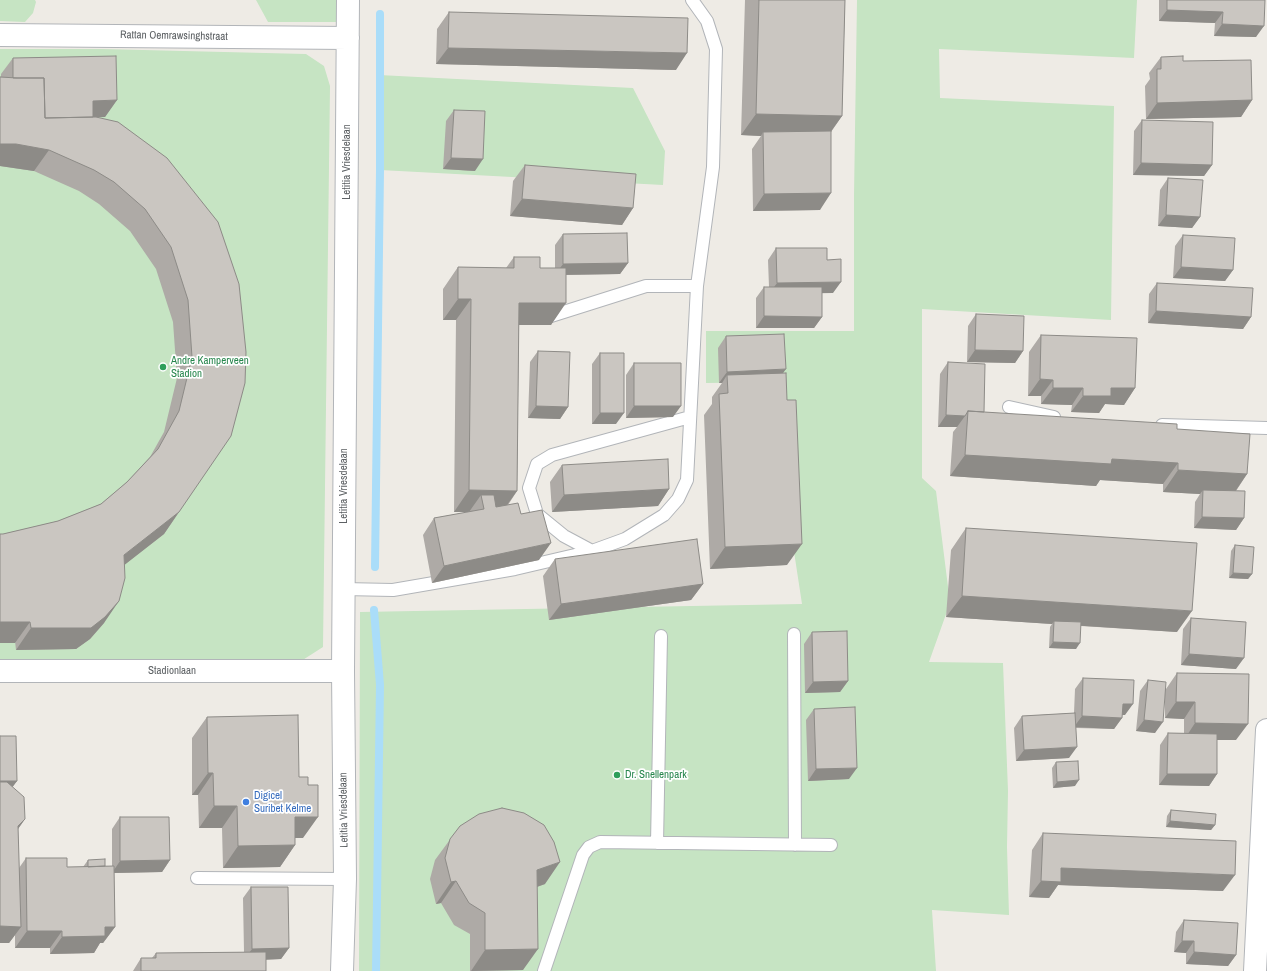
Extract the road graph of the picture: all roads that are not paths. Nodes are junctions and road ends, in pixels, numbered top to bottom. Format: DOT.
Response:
graph roads {
  1 [pos="348,0"];
  2 [pos="692,0"];
  3 [pos="0,35"];
  4 [pos="348,38"];
  5 [pos="697,286"];
  6 [pos="551,316"];
  7 [pos="1009,408"];
  8 [pos="690,417"];
  9 [pos="1065,419"];
  10 [pos="1150,424"];
  11 [pos="1267,428"];
  12 [pos="592,551"];
  13 [pos="343,589"];
  14 [pos="794,634"];
  15 [pos="661,636"];
  16 [pos="0,671"];
  17 [pos="343,671"];
  18 [pos="1267,730"];
  19 [pos="657,843"];
  20 [pos="795,845"];
  21 [pos="831,845"];
  22 [pos="197,878"];
  23 [pos="345,879"];
  24 [pos="342,971"];
  25 [pos="544,971"];
  26 [pos="1254,971"];
  1 -- 4 [label="street, Letitia Vriesdelaan"];
  2 -- 5 [label="lane"];
  3 -- 4 [label="street, Rattan Oemrawsinghstraat"];
  4 -- 13 [label="street, Letitia Vriesdelaan"];
  5 -- 6 [label="lane"];
  5 -- 8 [label="lane"];
  7 -- 9 [label="lane"];
  8 -- 12 [label="lane"];
  8 -- 12 [label="lane"];
  10 -- 11 [label="lane"];
  12 -- 13 [label="lane"];
  13 -- 17 [label="street, Letitia Vriesdelaan"];
  14 -- 20 [label="lane"];
  15 -- 19 [label="lane"];
  16 -- 17 [label="street, Stadionlaan"];
  17 -- 23 [label="street, Letitia Vriesdelaan"];
  18 -- 26 [label="street"];
  19 -- 20 [label="lane"];
  19 -- 25 [label="lane"];
  20 -- 21 [label="lane"];
  22 -- 23 [label="lane"];
  23 -- 24 [label="street, Letitia Vriesdelaan"];
}
